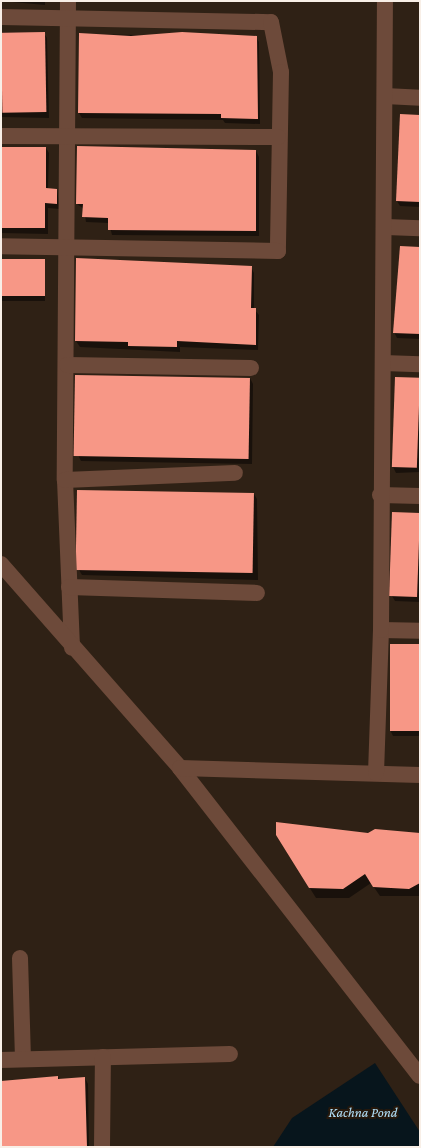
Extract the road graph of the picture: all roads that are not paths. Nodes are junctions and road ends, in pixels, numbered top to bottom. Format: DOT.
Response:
graph roads {
  1 [pos="68,1"];
  2 [pos="385,1"];
  3 [pos="1,17"];
  4 [pos="69,18"];
  5 [pos="385,96"];
  6 [pos="420,98"];
  7 [pos="68,135"];
  8 [pos="1,136"];
  9 [pos="278,137"];
  10 [pos="386,227"];
  11 [pos="420,228"];
  12 [pos="1,246"];
  13 [pos="65,248"];
  14 [pos="383,363"];
  15 [pos="420,364"];
  16 [pos="67,365"];
  17 [pos="251,368"];
  18 [pos="235,473"];
  19 [pos="65,480"];
  20 [pos="380,495"];
  21 [pos="420,496"];
  22 [pos="1,564"];
  23 [pos="69,587"];
  24 [pos="257,593"];
  25 [pos="381,630"];
  26 [pos="420,631"];
  27 [pos="72,648"];
  28 [pos="180,768"];
  29 [pos="376,773"];
  30 [pos="420,775"];
  31 [pos="20,958"];
  32 [pos="230,1054"];
  33 [pos="103,1057"];
  34 [pos="23,1059"];
  35 [pos="1,1060"];
  36 [pos="420,1076"];
  37 [pos="102,1147"];
  1 -- 4 [label="street"];
  2 -- 5 [label="street"];
  3 -- 4 [label="street"];
  4 -- 7 [label="street"];
  4 -- 9 [label="street"];
  5 -- 6 [label="street"];
  5 -- 10 [label="street"];
  7 -- 8 [label="street"];
  7 -- 9 [label="street"];
  7 -- 13 [label="street"];
  9 -- 13 [label="street"];
  10 -- 11 [label="street"];
  10 -- 14 [label="street"];
  12 -- 13 [label="street"];
  13 -- 16 [label="street"];
  14 -- 15 [label="street"];
  14 -- 20 [label="street"];
  16 -- 17 [label="street"];
  16 -- 19 [label="street"];
  18 -- 19 [label="street"];
  19 -- 23 [label="street"];
  20 -- 21 [label="street"];
  20 -- 25 [label="street"];
  22 -- 27 [label="street"];
  23 -- 24 [label="street"];
  23 -- 27 [label="street"];
  25 -- 26 [label="street"];
  25 -- 29 [label="street"];
  27 -- 28 [label="street"];
  28 -- 29 [label="street"];
  28 -- 36 [label="street"];
  29 -- 30 [label="street"];
  31 -- 34 [label="street"];
  32 -- 33 [label="street"];
  33 -- 34 [label="street"];
  33 -- 37 [label="street"];
  34 -- 35 [label="street"];
}
